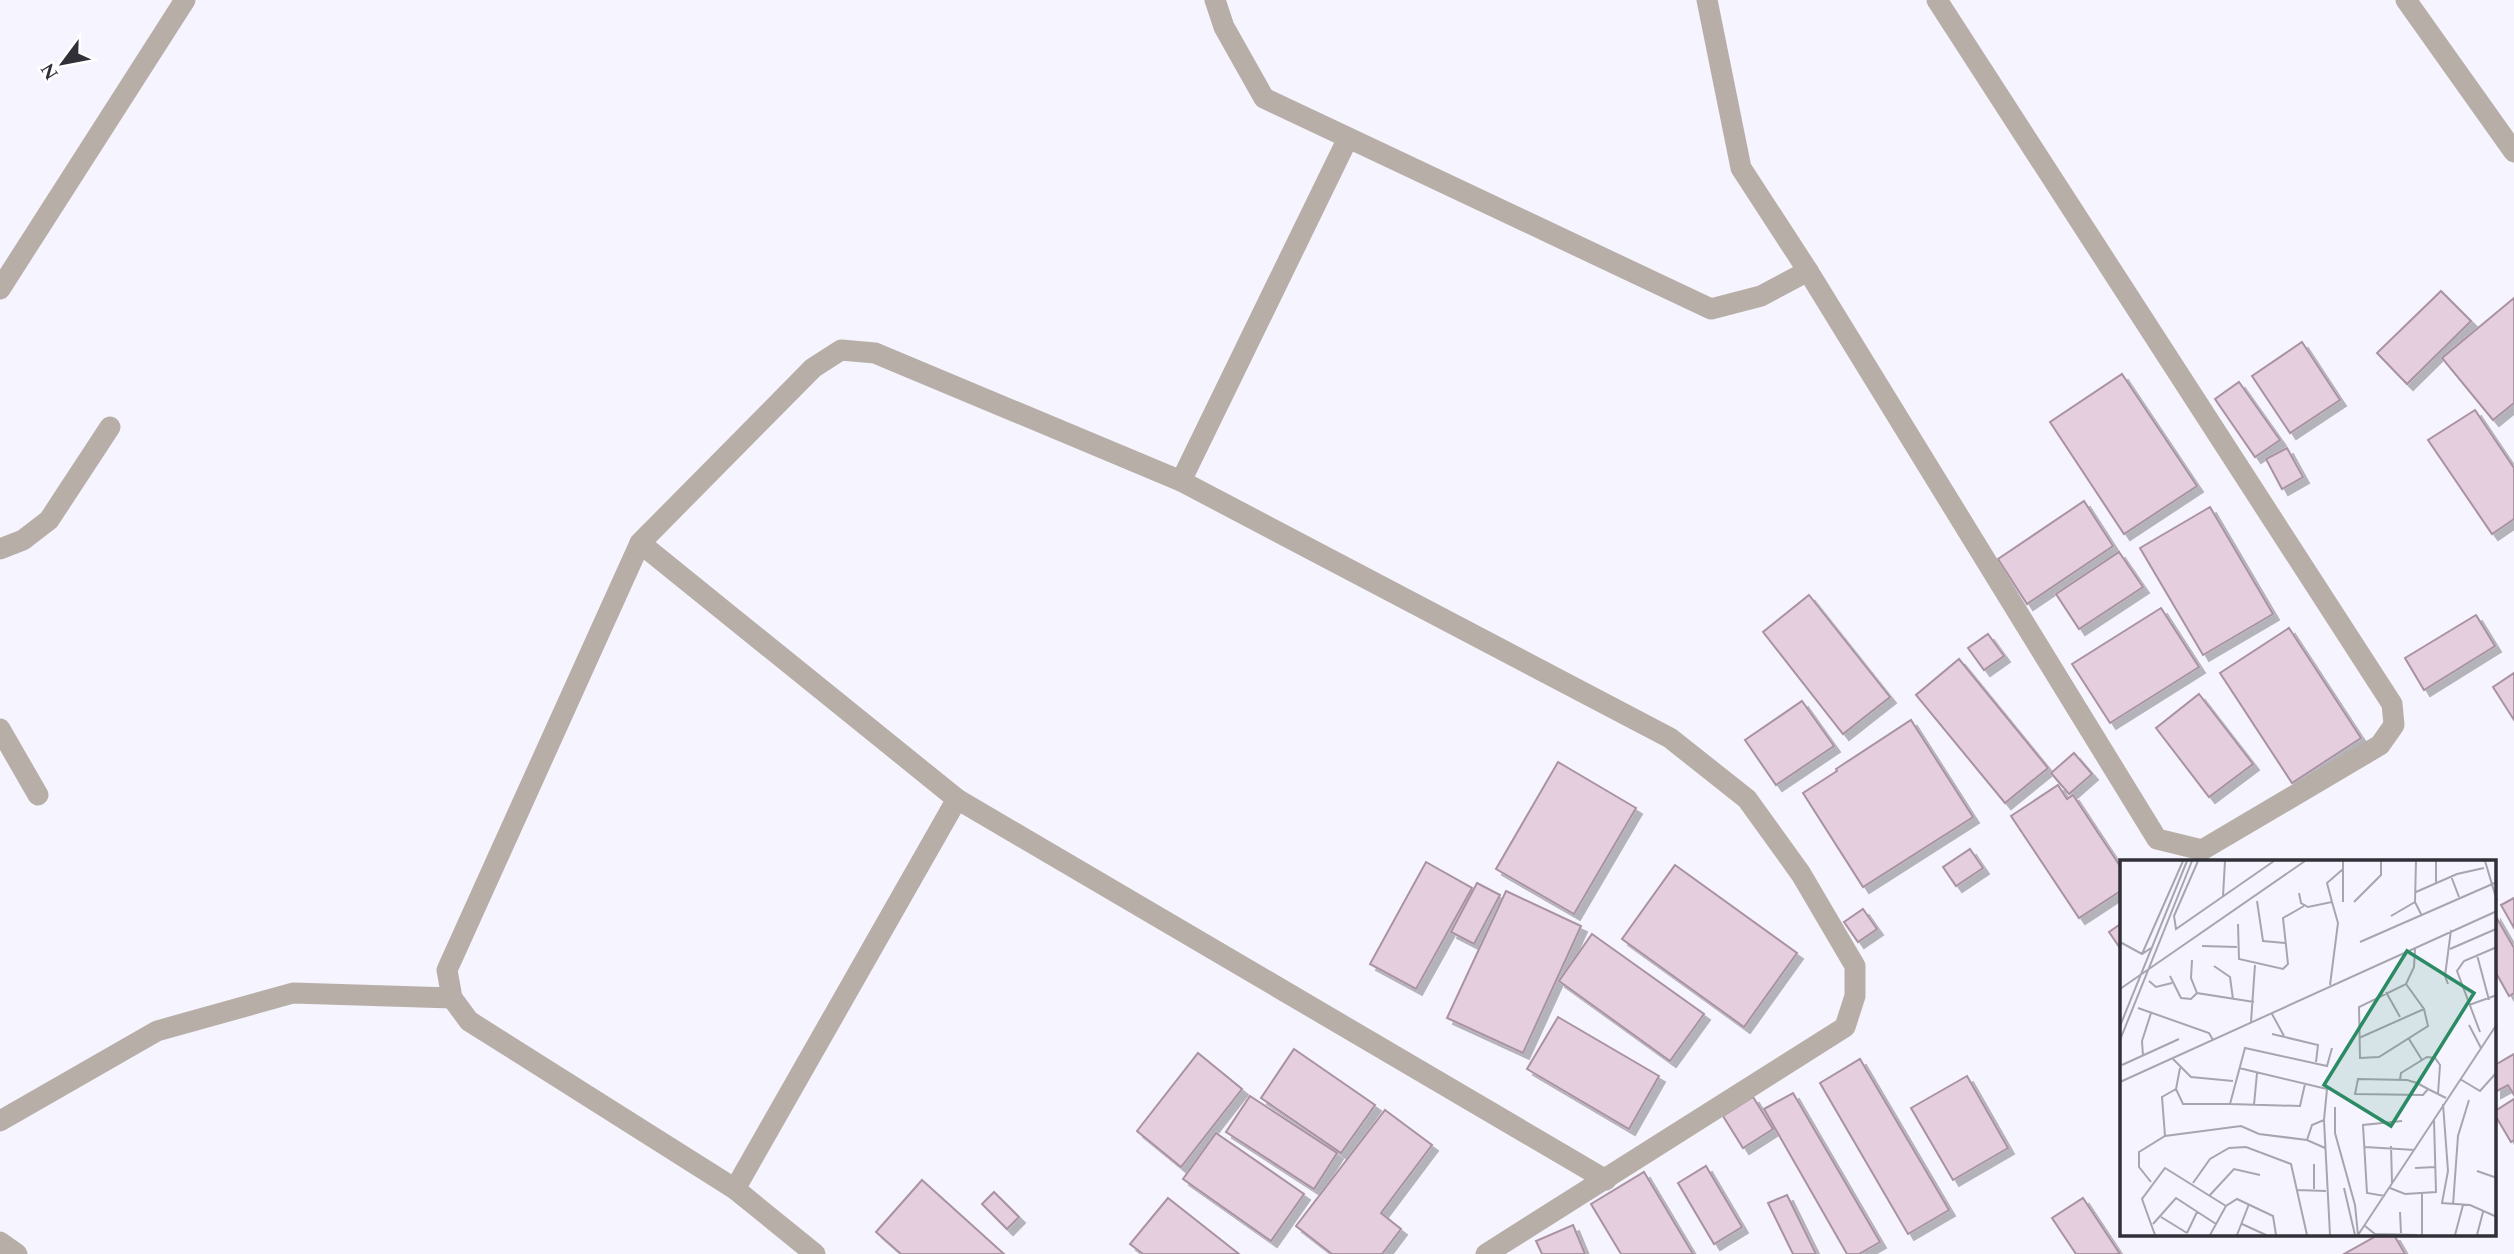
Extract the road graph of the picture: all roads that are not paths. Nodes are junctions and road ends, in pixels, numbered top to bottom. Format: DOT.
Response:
graph roads {
  1 [pos="184,0"];
  2 [pos="1215,0"];
  3 [pos="1707,0"];
  4 [pos="1937,0"];
  5 [pos="2406,0"];
  6 [pos="1348,138"];
  7 [pos="2514,152"];
  8 [pos="1808,271"];
  9 [pos="0,289"];
  10 [pos="110,427"];
  11 [pos="1181,481"];
  12 [pos="639,543"];
  13 [pos="0,549"];
  14 [pos="0,729"];
  15 [pos="38,795"];
  16 [pos="957,799"];
  17 [pos="452,998"];
  18 [pos="0,1121"];
  19 [pos="1606,1180"];
  20 [pos="735,1189"];
  21 [pos="0,1242"];
  22 [pos="17,1254"];
  23 [pos="815,1254"];
  24 [pos="1486,1254"];
  1 -- 9 [label="street"];
  2 -- 6 [label="street"];
  3 -- 8 [label="street"];
  4 -- 8 [label="street"];
  5 -- 7 [label="street"];
  6 -- 8 [label="street"];
  6 -- 11 [label="street"];
  10 -- 13 [label="street"];
  11 -- 12 [label="street"];
  11 -- 19 [label="street"];
  12 -- 16 [label="street"];
  12 -- 17 [label="street"];
  14 -- 15 [label="street"];
  16 -- 19 [label="street"];
  16 -- 20 [label="street"];
  17 -- 18 [label="street"];
  17 -- 20 [label="street"];
  19 -- 24 [label="street"];
  20 -- 23 [label="street"];
  21 -- 22 [label="street"];
}
